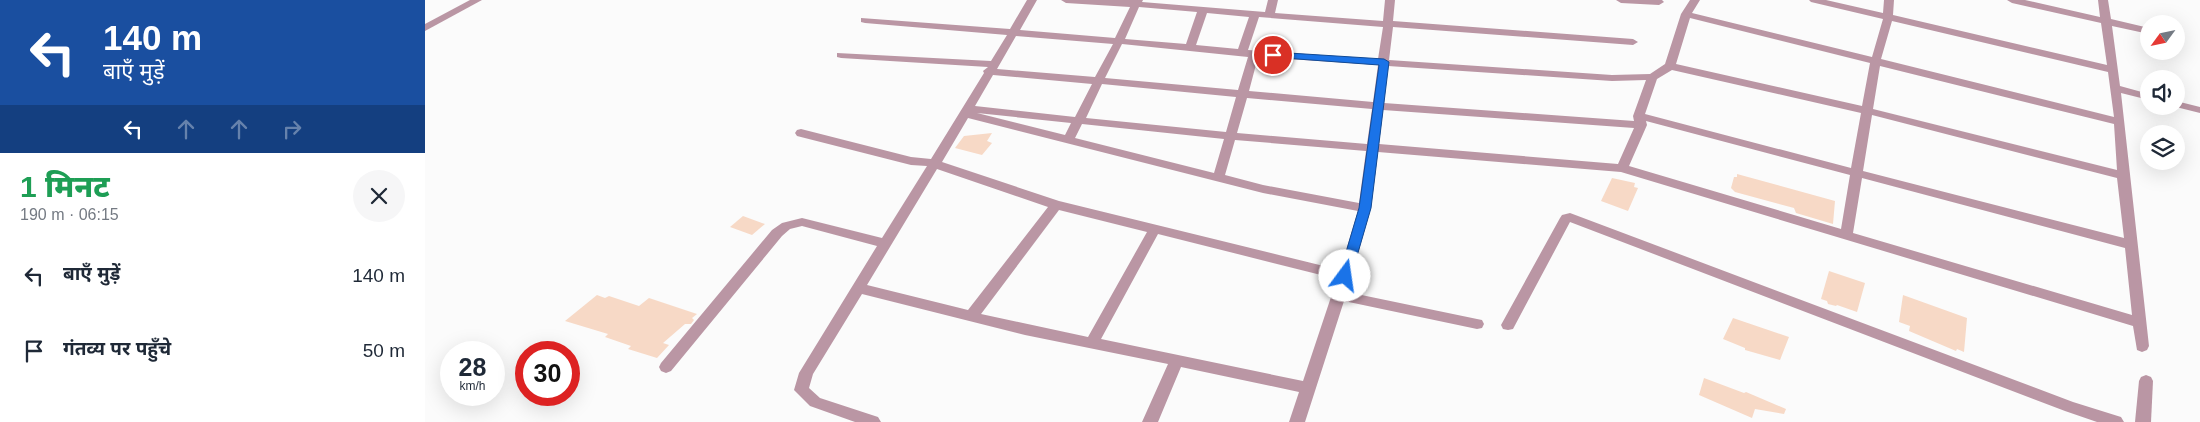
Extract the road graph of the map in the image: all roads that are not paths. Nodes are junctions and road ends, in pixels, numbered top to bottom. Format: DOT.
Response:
graph roads {
  1 [pos="477,0"];
  2 [pos="1031,0"];
  3 [pos="1066,0"];
  4 [pos="1273,0"];
  5 [pos="1390,0"];
  6 [pos="1621,0"];
  7 [pos="1695,0"];
  8 [pos="1814,0"];
  9 [pos="1889,0"];
  10 [pos="2012,0"];
  11 [pos="2103,0"];
  12 [pos="1137,2"];
  13 [pos="1659,2"];
  14 [pos="1203,10"];
  15 [pos="1255,14"];
  16 [pos="1686,14"];
  17 [pos="1269,15"];
  18 [pos="1887,18"];
  19 [pos="865,20"];
  20 [pos="2105,21"];
  21 [pos="1388,24"];
  22 [pos="425,28"];
  23 [pos="2140,29"];
  24 [pos="1012,33"];
  25 [pos="1119,41"];
  26 [pos="1633,42"];
  27 [pos="1190,47"];
  28 [pos="1242,52"];
  29 [pos="1255,54"];
  30 [pos="841,55"];
  31 [pos="1876,60"];
  32 [pos="1384,62"];
  33 [pos="1669,66"];
  34 [pos="991,68"];
  35 [pos="2114,70"];
  36 [pos="1652,77"];
  37 [pos="1098,82"];
  38 [pos="2114,88"];
  39 [pos="1242,94"];
  40 [pos="2140,95"];
  41 [pos="1378,106"];
  42 [pos="2185,106"];
  43 [pos="2200,110"];
  44 [pos="966,111"];
  45 [pos="1867,111"];
  46 [pos="1640,120"];
  47 [pos="1078,121"];
  48 [pos="2121,122"];
  49 [pos="801,133"];
  50 [pos="1230,136"];
  51 [pos="1068,141"];
  52 [pos="1373,147"];
  53 [pos="933,163"];
  54 [pos="1622,168"];
  55 [pos="1857,174"];
  56 [pos="2123,176"];
  57 [pos="1218,178"];
  58 [pos="1056,206"];
  59 [pos="1365,208"];
  60 [pos="1154,230"];
  61 [pos="1846,234"];
  62 [pos="885,243"];
  63 [pos="2131,245"];
  64 [pos="1345,276"];
  65 [pos="859,288"];
  66 [pos="1339,295"];
  67 [pos="972,316"];
  68 [pos="2139,323"];
  69 [pos="1477,324"];
  70 [pos="1508,325"];
  71 [pos="1092,343"];
  72 [pos="2142,346"];
  73 [pos="1177,360"];
  74 [pos="666,367"];
  75 [pos="2146,381"];
  76 [pos="1309,388"];
  77 [pos="873,422"];
  78 [pos="1150,422"];
  79 [pos="1297,422"];
  80 [pos="2117,422"];
  81 [pos="2143,422"];
  1 -- 22 [label="street"];
  2 -- 24 [label="street"];
  3 -- 12 [label="street"];
  4 -- 17 [label="street"];
  5 -- 21 [label="street"];
  6 -- 13 [label="street"];
  7 -- 16 [label="street"];
  8 -- 18 [label="street"];
  9 -- 18 [label="street"];
  10 -- 20 [label="street"];
  11 -- 20 [label="street"];
  12 -- 14 [label="street"];
  12 -- 25 [label="street"];
  14 -- 15 [label="street"];
  14 -- 27 [label="street"];
  15 -- 17 [label="street"];
  15 -- 28 [label="street"];
  16 -- 31 [label="street"];
  16 -- 33 [label="street"];
  17 -- 21 [label="street"];
  18 -- 31 [label="street"];
  18 -- 35 [label="street"];
  19 -- 24 [label="street"];
  20 -- 23 [label="street"];
  20 -- 35 [label="street"];
  21 -- 26 [label="street"];
  21 -- 32 [label="street"];
  24 -- 25 [label="street"];
  24 -- 34 [label="street"];
  25 -- 27 [label="street"];
  25 -- 37 [label="street"];
  27 -- 28 [label="street"];
  28 -- 29 [label="street"];
  29 -- 32 [label="street"];
  29 -- 39 [label="street"];
  30 -- 34 [label="street"];
  31 -- 45 [label="street"];
  31 -- 48 [label="street"];
  32 -- 36 [label="street"];
  32 -- 41 [label="street"];
  33 -- 36 [label="street"];
  33 -- 45 [label="street"];
  34 -- 37 [label="street"];
  34 -- 44 [label="street"];
  35 -- 38 [label="street"];
  36 -- 46 [label="street"];
  37 -- 39 [label="street"];
  37 -- 47 [label="street"];
  38 -- 40 [label="street"];
  38 -- 48 [label="street"];
  39 -- 41 [label="street"];
  39 -- 50 [label="street"];
  41 -- 46 [label="street"];
  41 -- 52 [label="street"];
  42 -- 43 [label="street"];
  44 -- 47 [label="street"];
  44 -- 51 [label="street"];
  44 -- 53 [label="street"];
  45 -- 55 [label="street"];
  45 -- 56 [label="street"];
  46 -- 54 [label="street"];
  46 -- 55 [label="street"];
  47 -- 50 [label="street"];
  47 -- 51 [label="street"];
  48 -- 56 [label="street"];
  49 -- 53 [label="street"];
  50 -- 52 [label="street"];
  50 -- 57 [label="street"];
  51 -- 57 [label="street"];
  52 -- 54 [label="street"];
  52 -- 59 [label="street"];
  53 -- 58 [label="street"];
  53 -- 62 [label="street"];
  54 -- 61 [label="street"];
  55 -- 61 [label="street"];
  55 -- 63 [label="street"];
  56 -- 63 [label="street"];
  57 -- 59 [label="street"];
  58 -- 60 [label="street"];
  58 -- 67 [label="street"];
  59 -- 64 [label="street"];
  60 -- 64 [label="street"];
  60 -- 71 [label="street"];
  61 -- 68 [label="street"];
  62 -- 65 [label="street"];
  62 -- 74 [label="street"];
  63 -- 68 [label="street"];
  64 -- 66 [label="street"];
  65 -- 67 [label="street"];
  65 -- 77 [label="street"];
  66 -- 69 [label="street"];
  66 -- 76 [label="street"];
  67 -- 71 [label="street"];
  68 -- 72 [label="street"];
  70 -- 80 [label="street"];
  71 -- 73 [label="street"];
  73 -- 76 [label="street"];
  73 -- 78 [label="street"];
  75 -- 81 [label="street"];
  76 -- 79 [label="street"];
}
